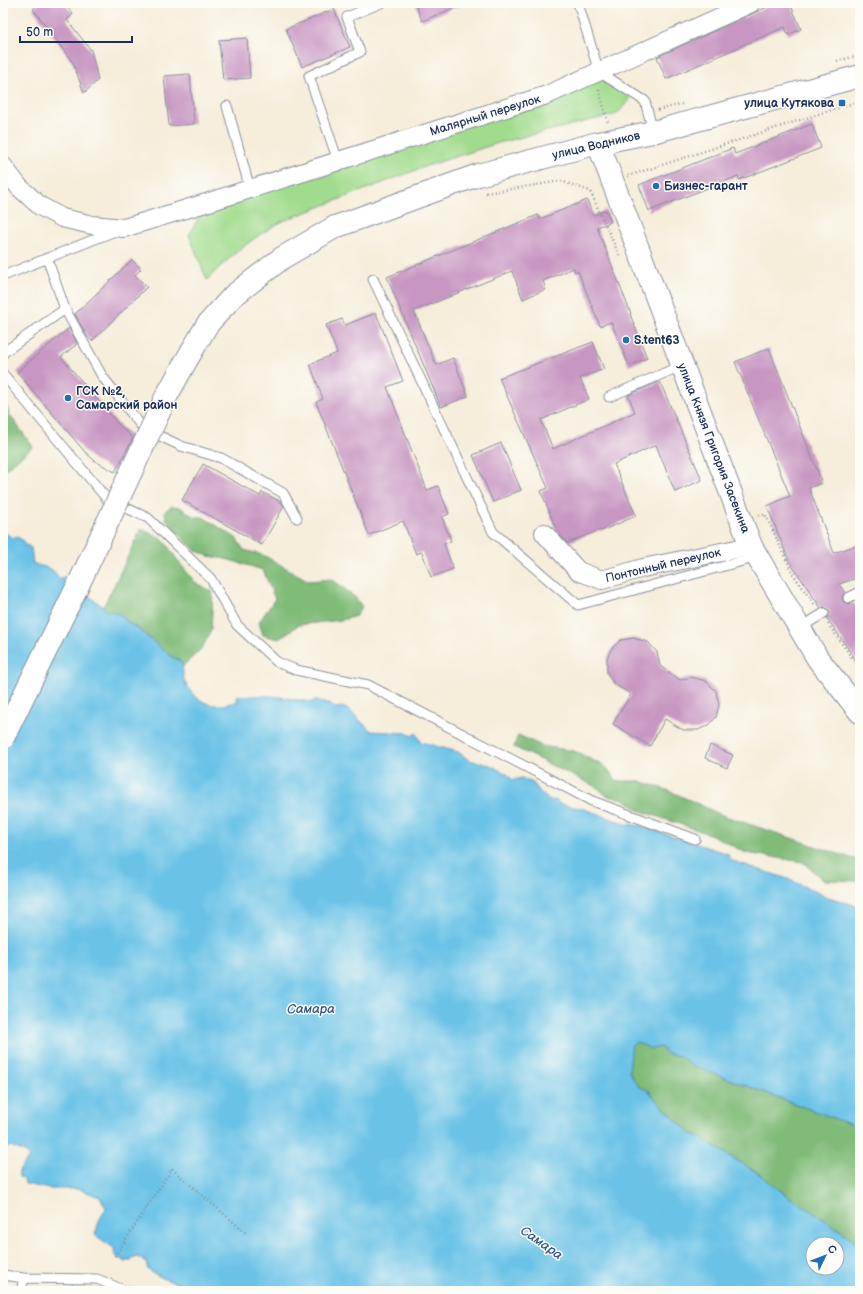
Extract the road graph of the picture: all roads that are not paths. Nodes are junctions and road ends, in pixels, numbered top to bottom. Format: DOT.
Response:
graph roads {
  1 [pos="381,3"];
  2 [pos="578,3"];
  3 [pos="751,3"];
  4 [pos="860,76"];
  5 [pos="599,80"];
  6 [pos="227,106"];
  7 [pos="654,132"];
  8 [pos="598,143"];
  9 [pos="338,161"];
  10 [pos="3,166"];
  11 [pos="250,189"];
  12 [pos="124,228"];
  13 [pos="48,258"];
  14 [pos="3,276"];
  15 [pos="374,279"];
  16 [pos="65,310"];
  17 [pos="3,354"];
  18 [pos="683,366"];
  19 [pos="3,374"];
  20 [pos="609,397"];
  21 [pos="298,518"];
  22 [pos="544,532"];
  23 [pos="755,551"];
  24 [pos="860,592"];
  25 [pos="848,598"];
  26 [pos="822,613"];
  27 [pos="800,628"];
  28 [pos="860,712"];
  29 [pos="6,744"];
  30 [pos="695,839"];
  31 [pos="3,1275"];
  32 [pos="24,1278"];
  33 [pos="21,1291"];
  34 [pos="126,1291"];
  1 -- 9 [label="lane"];
  2 -- 5 [label="lane"];
  3 -- 5 [label="street, Малярный переулок"];
  4 -- 7 [label="main road, улица Водников"];
  5 -- 7 [label="lane"];
  5 -- 9 [label="street, Малярный переулок"];
  6 -- 11 [label="lane"];
  7 -- 8 [label="main road, улица Водников"];
  8 -- 18 [label="main road, улица Князя Григория Засекина"];
  8 -- 29 [label="main road, улица Водников, bridge"];
  9 -- 11 [label="street, Малярный переулок"];
  10 -- 12 [label="street"];
  11 -- 12 [label="street, Малярный переулок"];
  12 -- 13 [label="lane"];
  13 -- 14 [label="lane"];
  13 -- 16 [label="lane"];
  15 -- 23 [label="lane"];
  16 -- 17 [label="lane"];
  16 -- 21 [label="lane"];
  18 -- 20 [label="lane"];
  18 -- 23 [label="main road, улица Князя Григория Засекина"];
  19 -- 30 [label="lane"];
  22 -- 23 [label="street, Понтонный переулок"];
  23 -- 27 [label="main road, улица Князя Григория Засекина"];
  24 -- 25 [label="lane"];
  26 -- 27 [label="lane"];
  27 -- 28 [label="main road, улица Князя Григория Засекина"];
  31 -- 32 [label="lane"];
  32 -- 33 [label="lane"];
  32 -- 34 [label="lane"];
}
